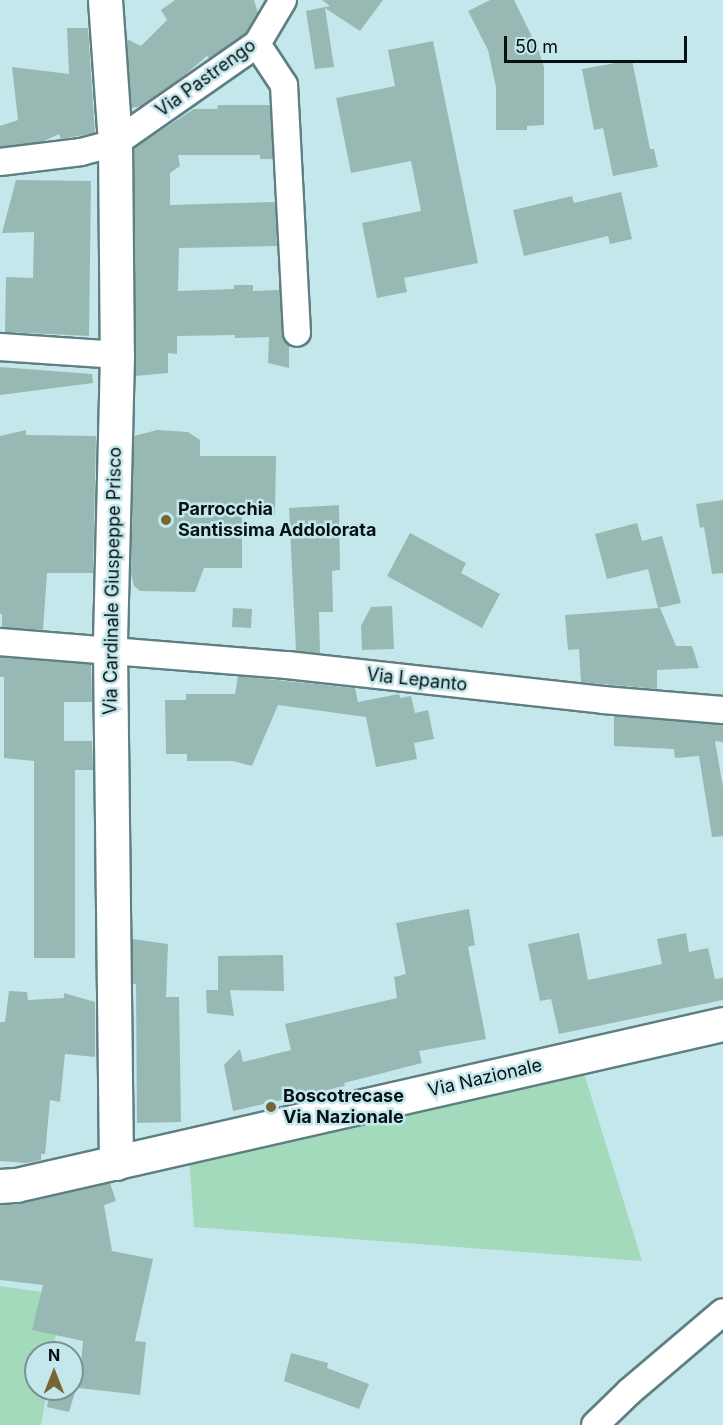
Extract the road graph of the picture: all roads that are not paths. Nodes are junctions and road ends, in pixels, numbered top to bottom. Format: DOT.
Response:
graph roads {
  1 [pos="105,0"];
  2 [pos="283,0"];
  3 [pos="256,44"];
  4 [pos="114,143"];
  5 [pos="0,162"];
  6 [pos="297,333"];
  7 [pos="0,347"];
  8 [pos="117,355"];
  9 [pos="0,642"];
  10 [pos="110,651"];
  11 [pos="723,710"];
  12 [pos="723,1024"];
  13 [pos="116,1162"];
  14 [pos="0,1186"];
  15 [pos="723,1312"];
  16 [pos="595,1425"];
  1 -- 4 [label="street, Via Cardinale Giuspeppe Prisco"];
  2 -- 3 [label="street, Via Pastrengo"];
  3 -- 4 [label="street, Via Pastrengo"];
  3 -- 6 [label="street"];
  4 -- 5 [label="street, Via Pastrengo"];
  4 -- 8 [label="street, Via Cardinale Giuspeppe Prisco"];
  7 -- 8 [label="street"];
  8 -- 10 [label="street, Via Cardinale Giuspeppe Prisco"];
  9 -- 10 [label="street, Via Lepanto"];
  10 -- 11 [label="street, Via Lepanto"];
  10 -- 13 [label="street, Via Cardinale Giuspeppe Prisco"];
  12 -- 13 [label="street, Via Nazionale"];
  13 -- 14 [label="street, Via Nazionale"];
  15 -- 16 [label="street"];
}
